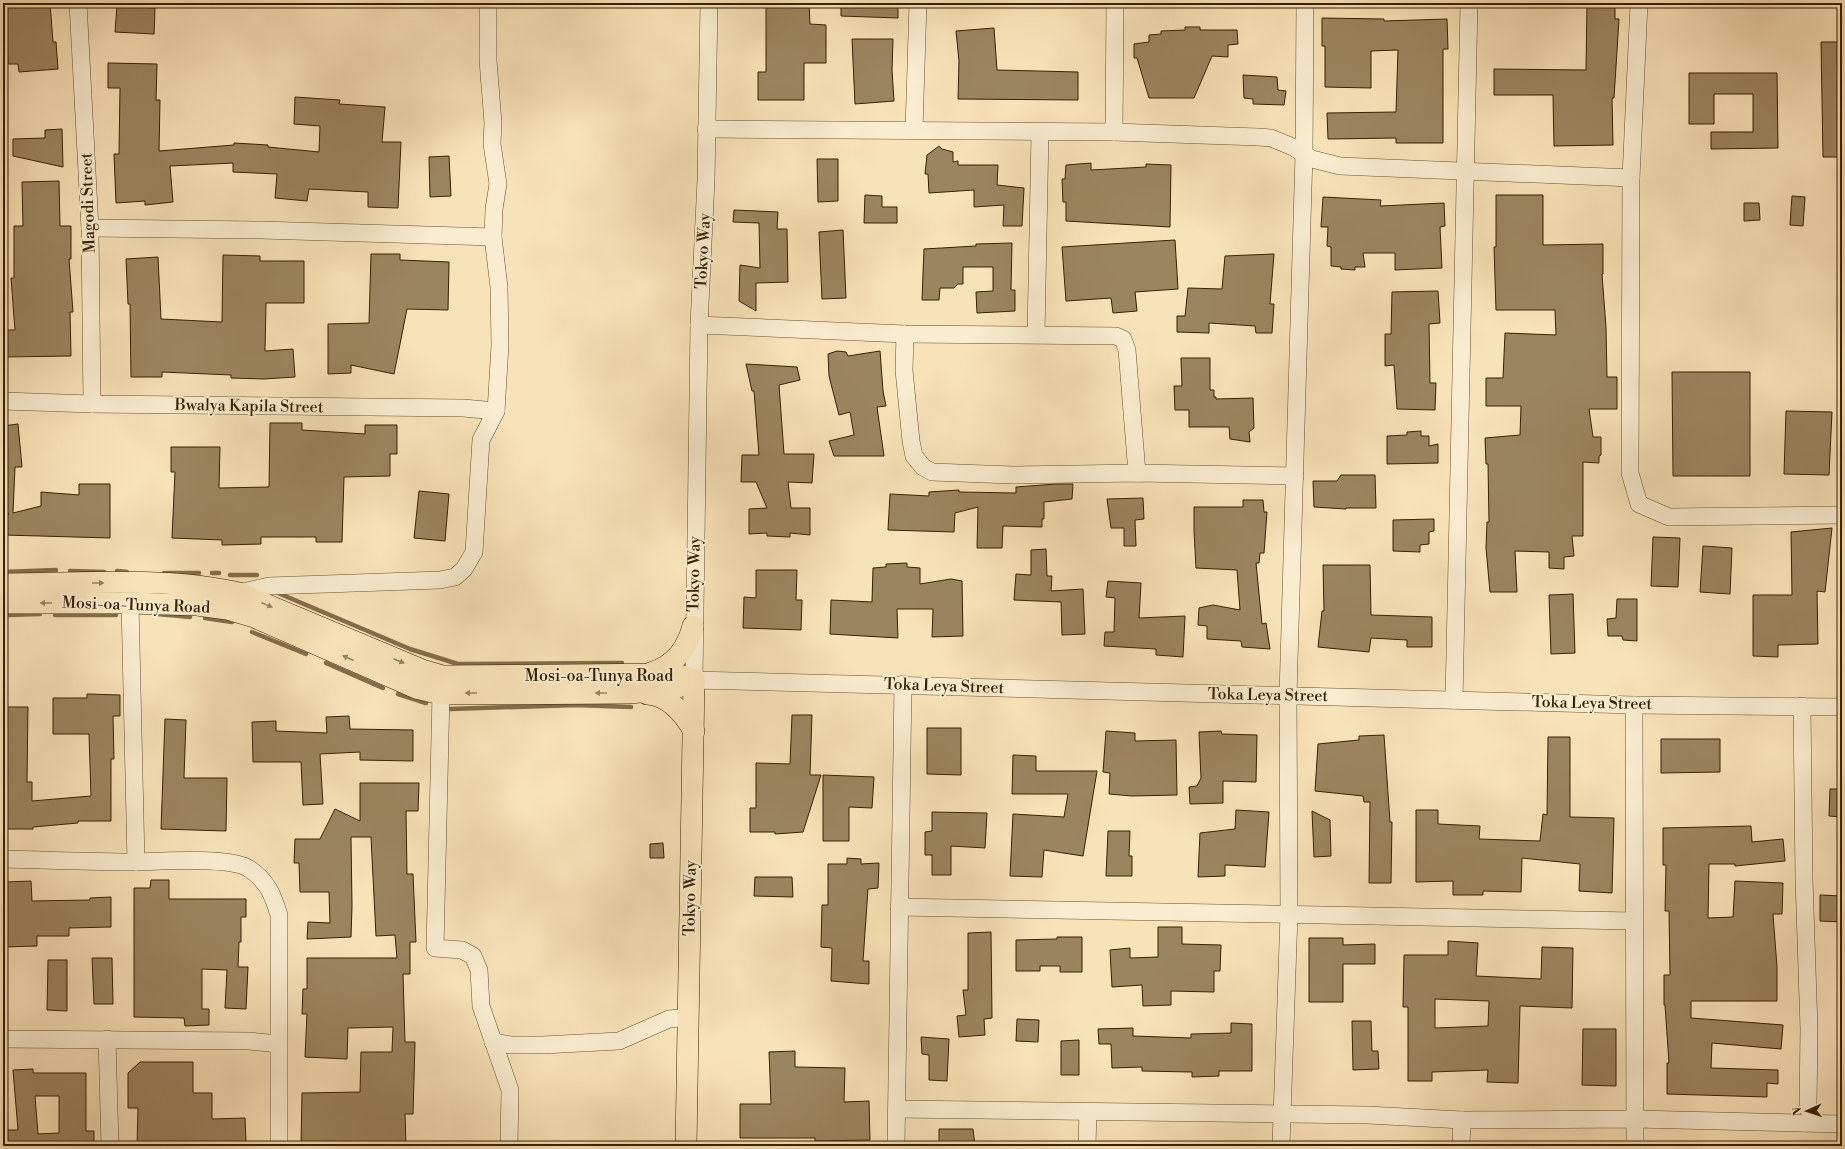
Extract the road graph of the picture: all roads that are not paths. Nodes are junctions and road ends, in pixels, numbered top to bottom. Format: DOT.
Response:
graph roads {
  1 [pos="78,3"];
  2 [pos="488,3"];
  3 [pos="709,3"];
  4 [pos="918,3"];
  5 [pos="1115,3"];
  6 [pos="1305,3"];
  7 [pos="1469,3"];
  8 [pos="1639,3"];
  9 [pos="706,129"];
  10 [pos="914,130"];
  11 [pos="1114,132"];
  12 [pos="1040,133"];
  13 [pos="1304,154"];
  14 [pos="1465,171"];
  15 [pos="1631,178"];
  16 [pos="90,228"];
  17 [pos="493,237"];
  18 [pos="699,325"];
  19 [pos="905,334"];
  20 [pos="1036,334"];
  21 [pos="3,401"];
  22 [pos="92,404"];
  23 [pos="496,411"];
  24 [pos="1137,473"];
  25 [pos="1295,476"];
  26 [pos="1842,515"];
  27 [pos="3,584"];
  28 [pos="233,601"];
  29 [pos="130,603"];
  30 [pos="3,604"];
  31 [pos="693,626"];
  32 [pos="647,674"];
  33 [pos="694,680"];
  34 [pos="903,684"];
  35 [pos="630,693"];
  36 [pos="441,694"];
  37 [pos="1288,695"];
  38 [pos="1454,700"];
  39 [pos="1634,705"];
  40 [pos="1802,706"];
  41 [pos="1842,707"];
  42 [pos="694,731"];
  43 [pos="3,859"];
  44 [pos="136,862"];
  45 [pos="899,907"];
  46 [pos="1289,914"];
  47 [pos="1634,921"];
  48 [pos="688,1017"];
  49 [pos="3,1039"];
  50 [pos="108,1039"];
  51 [pos="493,1042"];
  52 [pos="278,1044"];
  53 [pos="897,1110"];
  54 [pos="1088,1112"];
  55 [pos="1281,1114"];
  56 [pos="1636,1119"];
  57 [pos="1462,1120"];
  58 [pos="1804,1123"];
  59 [pos="1842,1124"];
  60 [pos="110,1146"];
  61 [pos="279,1146"];
  62 [pos="509,1146"];
  63 [pos="686,1146"];
  64 [pos="896,1146"];
  65 [pos="1088,1146"];
  66 [pos="1281,1146"];
  67 [pos="1461,1146"];
  68 [pos="1635,1146"];
  1 -- 16 [label="street, Magodi Street"];
  2 -- 17 [label="street"];
  3 -- 9 [label="street, Tokyo Way"];
  4 -- 10 [label="street"];
  5 -- 11 [label="street"];
  6 -- 13 [label="street"];
  7 -- 14 [label="street"];
  8 -- 15 [label="street"];
  9 -- 10 [label="street"];
  9 -- 18 [label="street, Tokyo Way"];
  10 -- 12 [label="street"];
  11 -- 12 [label="street"];
  11 -- 13 [label="street"];
  12 -- 20 [label="street"];
  13 -- 14 [label="street"];
  13 -- 25 [label="street"];
  14 -- 15 [label="street"];
  14 -- 38 [label="street"];
  15 -- 26 [label="street"];
  16 -- 17 [label="street"];
  16 -- 22 [label="street, Magodi Street"];
  17 -- 23 [label="street"];
  18 -- 19 [label="street"];
  18 -- 31 [label="street, Tokyo Way"];
  19 -- 20 [label="street"];
  19 -- 24 [label="street"];
  20 -- 24 [label="street"];
  21 -- 22 [label="street, Bwalya Kapila Street"];
  22 -- 23 [label="street, Bwalya Kapila Street"];
  23 -- 28 [label="street"];
  24 -- 25 [label="street"];
  25 -- 37 [label="street"];
  27 -- 28 [label="main road, Mosi-oa-Tunya Road, one-way"];
  28 -- 29 [label="main road, Mosi-oa-Tunya Road"];
  28 -- 32 [label="main road, Mosi-oa-Tunya Road, one-way"];
  36 -- 28 [label="main road, Mosi-oa-Tunya Road, one-way"];
  29 -- 30 [label="main road, Mosi-oa-Tunya Road, one-way"];
  29 -- 44 [label="street"];
  31 -- 32 [label="main road"];
  31 -- 33 [label="street, Tokyo Way"];
  32 -- 33 [label="main road, Mosi-oa-Tunya Road"];
  33 -- 34 [label="street, Toka Leya Street"];
  33 -- 35 [label="main road, Mosi-oa-Tunya Road"];
  33 -- 42 [label="main road, Tokyo Way"];
  34 -- 37 [label="street, Toka Leya Street"];
  34 -- 45 [label="street"];
  35 -- 36 [label="main road, Mosi-oa-Tunya Road, one-way"];
  35 -- 42 [label="main road"];
  36 -- 51 [label="street"];
  37 -- 38 [label="street, Toka Leya Street"];
  37 -- 46 [label="street"];
  38 -- 39 [label="street, Toka Leya Street"];
  39 -- 40 [label="street, Toka Leya Street"];
  39 -- 47 [label="street"];
  40 -- 41 [label="street, Toka Leya Street"];
  40 -- 58 [label="street"];
  42 -- 48 [label="main road, Tokyo Way"];
  43 -- 44 [label="street"];
  44 -- 52 [label="street"];
  45 -- 46 [label="street"];
  45 -- 53 [label="street"];
  46 -- 47 [label="street"];
  46 -- 55 [label="street"];
  47 -- 56 [label="street"];
  48 -- 51 [label="street"];
  48 -- 63 [label="main road, Tokyo Way"];
  49 -- 50 [label="street"];
  50 -- 52 [label="street"];
  50 -- 60 [label="street"];
  51 -- 62 [label="street"];
  52 -- 61 [label="street"];
  53 -- 54 [label="street"];
  53 -- 64 [label="street"];
  54 -- 55 [label="street"];
  54 -- 65 [label="street"];
  55 -- 57 [label="street"];
  55 -- 66 [label="street"];
  56 -- 57 [label="street"];
  56 -- 58 [label="street"];
  56 -- 68 [label="street"];
  57 -- 67 [label="street"];
  58 -- 59 [label="street"];
}
